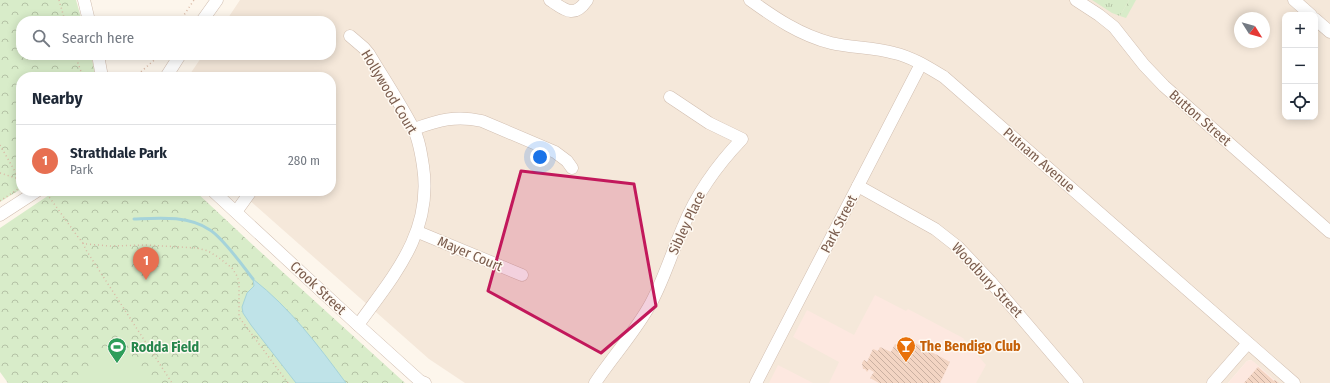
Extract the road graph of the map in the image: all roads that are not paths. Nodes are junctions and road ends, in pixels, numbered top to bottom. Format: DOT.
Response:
graph roads {
  1 [pos="84,0"];
  2 [pos="216,0"];
  3 [pos="550,0"];
  4 [pos="587,0"];
  5 [pos="750,0"];
  6 [pos="1076,0"];
  7 [pos="1294,0"];
  8 [pos="1308,12"];
  9 [pos="88,16"];
  10 [pos="205,16"];
  11 [pos="1318,22"];
  12 [pos="1330,32"];
  13 [pos="350,36"];
  14 [pos="99,60"];
  15 [pos="100,60"];
  16 [pos="176,60"];
  17 [pos="921,64"];
  18 [pos="173,65"];
  19 [pos="101,72"];
  20 [pos="107,72"];
  21 [pos="166,72"];
  22 [pos="169,72"];
  23 [pos="670,97"];
  24 [pos="414,129"];
  25 [pos="572,168"];
  26 [pos="858,186"];
  27 [pos="30,196"];
  28 [pos="218,196"];
  29 [pos="247,196"];
  30 [pos="236,212"];
  31 [pos="0,216"];
  32 [pos="418,232"];
  33 [pos="1330,232"];
  34 [pos="522,275"];
  35 [pos="358,325"];
  36 [pos="1248,343"];
  37 [pos="425,383"];
  38 [pos="596,383"];
  39 [pos="756,383"];
  40 [pos="1077,383"];
  41 [pos="1213,383"];
  42 [pos="1294,383"];
  1 -- 9 [label="street"];
  2 -- 10 [label="street"];
  3 -- 4 [label="street"];
  5 -- 17 [label="street, Putnam Avenue"];
  6 -- 33 [label="street, Button Street"];
  7 -- 8 [label="street"];
  11 -- 12 [label="street"];
  13 -- 24 [label="street, Hollywood Court"];
  14 -- 19 [label="street"];
  15 -- 20 [label="street"];
  16 -- 18 [label="street"];
  17 -- 26 [label="street, Park Street"];
  17 -- 36 [label="street, Putnam Avenue"];
  18 -- 21 [label="street"];
  18 -- 22 [label="street"];
  23 -- 38 [label="street, Sibley Place"];
  24 -- 25 [label="street"];
  24 -- 32 [label="street, Hollywood Court"];
  26 -- 39 [label="street, Park Street"];
  26 -- 40 [label="street, Woodbury Street"];
  27 -- 31 [label="street"];
  28 -- 30 [label="street, Crook Street"];
  29 -- 30 [label="street"];
  30 -- 35 [label="street, Crook Street"];
  32 -- 34 [label="street, Mayer Court"];
  32 -- 35 [label="street, Hollywood Court"];
  35 -- 37 [label="street, Crook Street"];
  36 -- 41 [label="street"];
  36 -- 42 [label="street, Putnam Avenue"];
}
